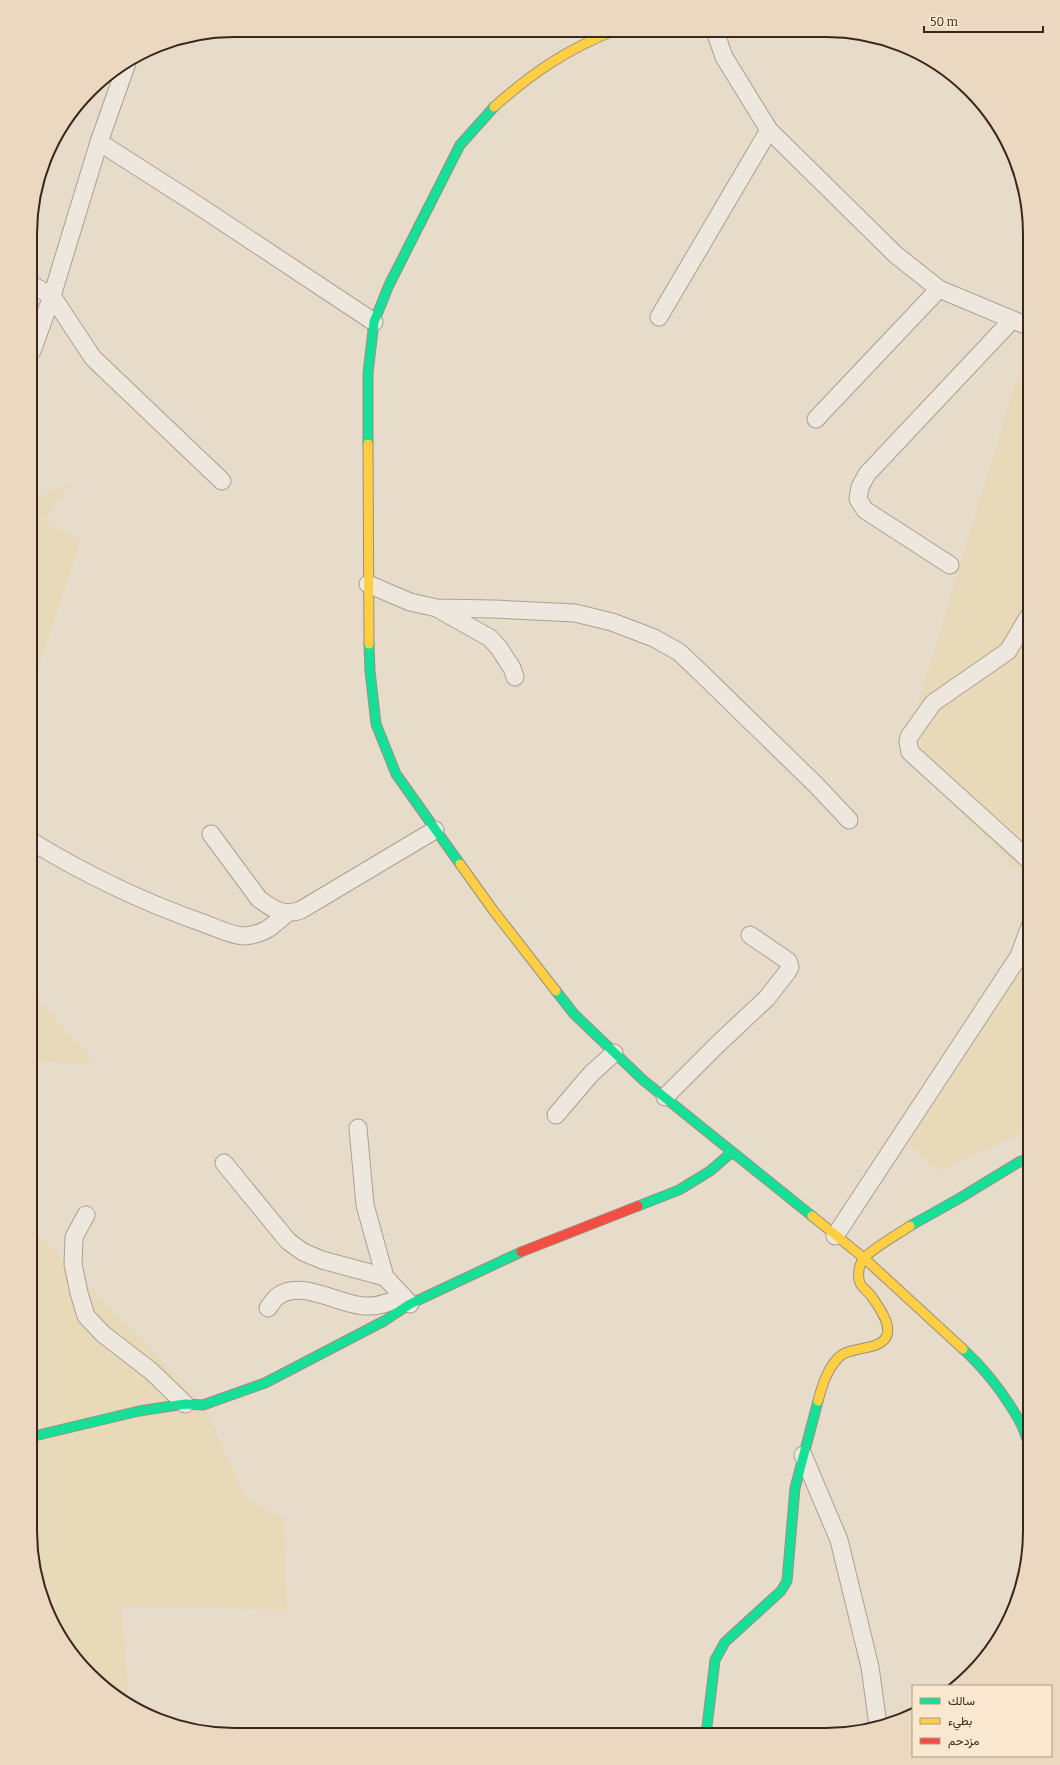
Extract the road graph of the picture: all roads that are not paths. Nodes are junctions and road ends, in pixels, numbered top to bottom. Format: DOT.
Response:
graph roads {
  1 [pos="598,37"];
  2 [pos="717,37"];
  3 [pos="126,70"];
  4 [pos="769,130"];
  5 [pos="99,142"];
  6 [pos="37,288"];
  7 [pos="939,289"];
  8 [pos="52,296"];
  9 [pos="658,317"];
  10 [pos="1012,320"];
  11 [pos="374,322"];
  12 [pos="1023,324"];
  13 [pos="37,337"];
  14 [pos="816,418"];
  15 [pos="222,481"];
  16 [pos="950,565"];
  17 [pos="368,584"];
  18 [pos="437,608"];
  19 [pos="1023,626"];
  20 [pos="515,677"];
  21 [pos="849,820"];
  22 [pos="435,830"];
  23 [pos="211,834"];
  24 [pos="37,845"];
  25 [pos="1023,856"];
  26 [pos="286,914"];
  27 [pos="750,934"];
  28 [pos="1023,947"];
  29 [pos="614,1053"];
  30 [pos="665,1097"];
  31 [pos="556,1115"];
  32 [pos="358,1128"];
  33 [pos="732,1152"];
  34 [pos="1023,1161"];
  35 [pos="224,1163"];
  36 [pos="86,1215"];
  37 [pos="835,1236"];
  38 [pos="864,1258"];
  39 [pos="385,1276"];
  40 [pos="407,1300"];
  41 [pos="268,1308"];
  42 [pos="185,1404"];
  43 [pos="1023,1429"];
  44 [pos="37,1435"];
  45 [pos="803,1455"];
  46 [pos="877,1721"];
  47 [pos="707,1728"];
  1 -- 11 [label="main road"];
  2 -- 4 [label="street"];
  3 -- 5 [label="street"];
  4 -- 7 [label="street"];
  4 -- 9 [label="street"];
  5 -- 8 [label="street"];
  5 -- 11 [label="street"];
  6 -- 8 [label="street"];
  7 -- 10 [label="street"];
  7 -- 14 [label="street"];
  8 -- 13 [label="street"];
  8 -- 15 [label="street"];
  10 -- 12 [label="street"];
  10 -- 16 [label="street"];
  11 -- 17 [label="main road"];
  17 -- 18 [label="street"];
  17 -- 22 [label="main road"];
  18 -- 20 [label="street"];
  18 -- 21 [label="street"];
  19 -- 25 [label="street"];
  22 -- 26 [label="street"];
  22 -- 29 [label="main road"];
  23 -- 26 [label="street"];
  24 -- 26 [label="street"];
  27 -- 30 [label="street"];
  28 -- 37 [label="street"];
  29 -- 30 [label="main road"];
  29 -- 31 [label="street"];
  30 -- 33 [label="main road"];
  32 -- 39 [label="street"];
  33 -- 37 [label="main road"];
  33 -- 40 [label="main road"];
  34 -- 38 [label="main road"];
  35 -- 39 [label="street"];
  36 -- 42 [label="street"];
  37 -- 38 [label="main road"];
  38 -- 43 [label="main road"];
  38 -- 45 [label="main road"];
  39 -- 40 [label="street"];
  40 -- 41 [label="street"];
  40 -- 42 [label="main road"];
  42 -- 44 [label="main road"];
  45 -- 46 [label="street"];
  45 -- 47 [label="main road"];
}
